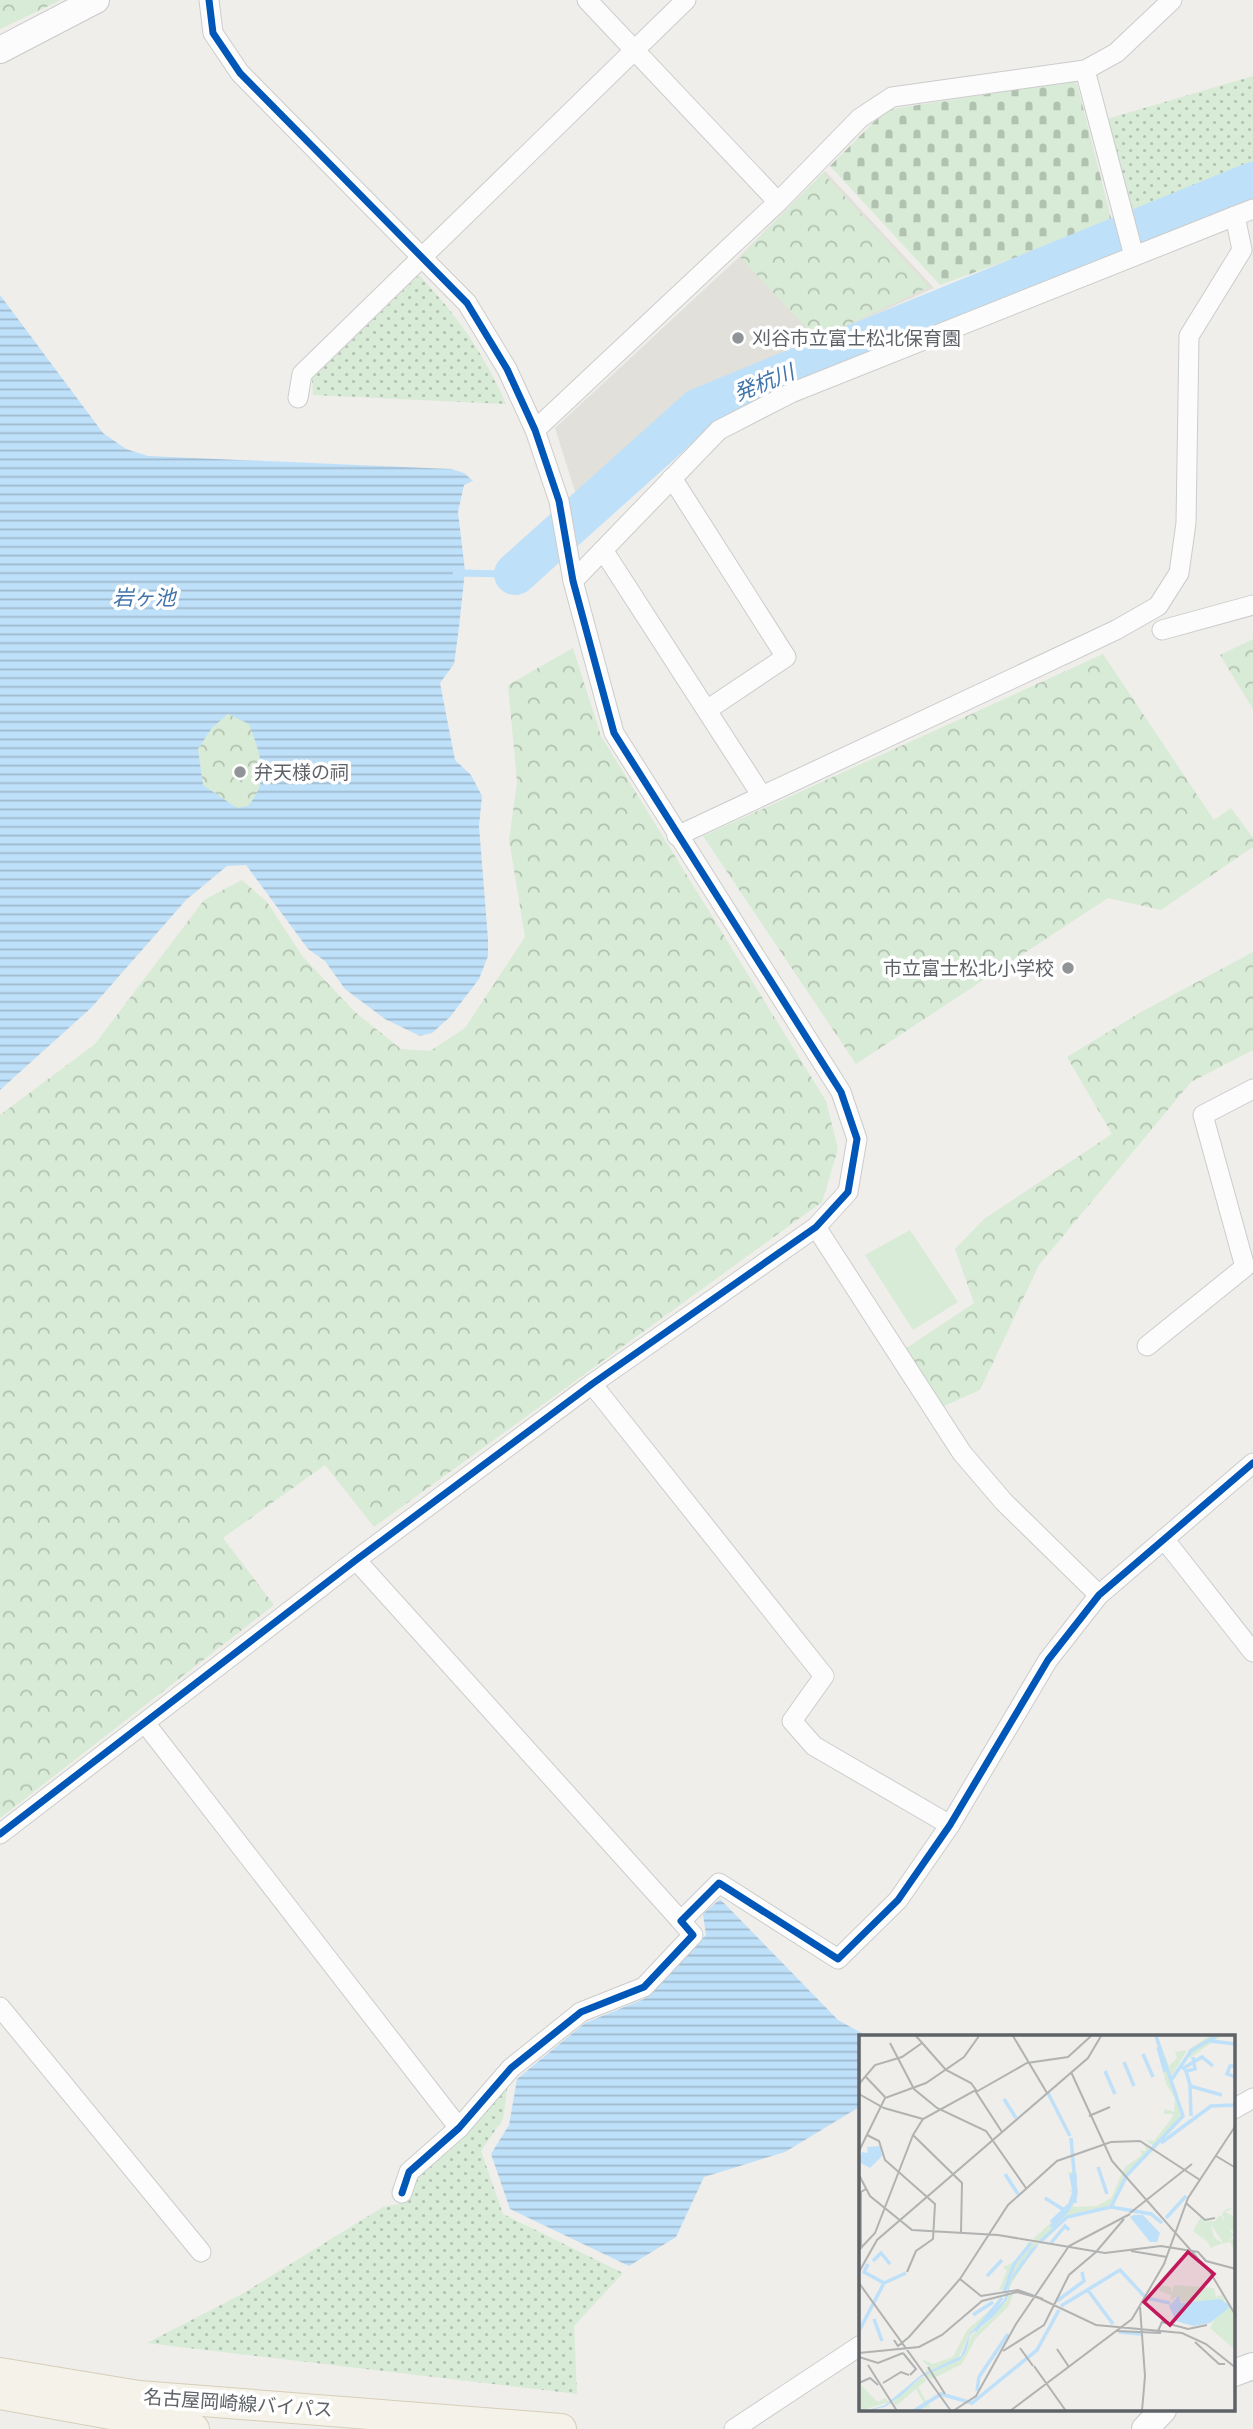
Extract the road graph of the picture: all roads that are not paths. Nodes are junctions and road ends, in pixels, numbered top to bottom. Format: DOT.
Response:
graph roads {
  1 [pos="96,0"];
  2 [pos="209,0"];
  3 [pos="587,0"];
  4 [pos="686,0"];
  5 [pos="1172,0"];
  6 [pos="0,50"];
  7 [pos="635,51"];
  8 [pos="1085,70"];
  9 [pos="778,202"];
  10 [pos="1244,213"];
  11 [pos="1133,256"];
  12 [pos="423,257"];
  13 [pos="298,398"];
  14 [pos="535,429"];
  15 [pos="671,478"];
  16 [pos="603,550"];
  17 [pos="573,581"];
  18 [pos="1253,605"];
  19 [pos="1162,630"];
  20 [pos="707,710"];
  21 [pos="762,796"];
  22 [pos="677,836"];
  23 [pos="1253,1089"];
  24 [pos="816,1227"];
  25 [pos="1147,1346"];
  26 [pos="593,1384"];
  27 [pos="1253,1462"];
  28 [pos="1164,1539"];
  29 [pos="356,1560"];
  30 [pos="1099,1595"];
  31 [pos="1253,1652"];
  32 [pos="145,1723"];
  33 [pos="950,1825"];
  34 [pos="0,1834"];
  35 [pos="681,1920"];
  36 [pos="0,2007"];
  37 [pos="1253,2098"];
  38 [pos="1236,2108"];
  39 [pos="459,2128"];
  40 [pos="401,2193"];
  41 [pos="201,2252"];
  42 [pos="859,2345"];
  43 [pos="1253,2366"];
  44 [pos="1236,2372"];
  45 [pos="0,2373"];
  46 [pos="0,2394"];
  47 [pos="1161,2412"];
  48 [pos="194,2429"];
  49 [pos="561,2429"];
  50 [pos="734,2429"];
  51 [pos="1145,2429"];
  1 -- 6 [label="street"];
  2 -- 12 [label="street"];
  3 -- 7 [label="street"];
  4 -- 7 [label="street"];
  5 -- 8 [label="street"];
  7 -- 9 [label="street"];
  7 -- 12 [label="street"];
  8 -- 9 [label="street"];
  8 -- 11 [label="street"];
  9 -- 14 [label="street"];
  10 -- 11 [label="street"];
  10 -- 21 [label="street"];
  11 -- 15 [label="street"];
  12 -- 13 [label="street"];
  12 -- 14 [label="street"];
  14 -- 17 [label="street"];
  15 -- 16 [label="street"];
  15 -- 20 [label="street"];
  16 -- 17 [label="street"];
  16 -- 20 [label="street"];
  17 -- 22 [label="street"];
  18 -- 19 [label="street"];
  20 -- 21 [label="street"];
  21 -- 22 [label="street"];
  22 -- 24 [label="street"];
  23 -- 25 [label="street"];
  24 -- 26 [label="street"];
  24 -- 30 [label="street"];
  26 -- 29 [label="street"];
  26 -- 33 [label="street"];
  27 -- 28 [label="street"];
  28 -- 30 [label="street"];
  28 -- 31 [label="street"];
  29 -- 32 [label="street"];
  29 -- 35 [label="street"];
  30 -- 33 [label="street"];
  32 -- 34 [label="street"];
  32 -- 39 [label="street"];
  33 -- 35 [label="street"];
  35 -- 39 [label="street"];
  36 -- 41 [label="street"];
  37 -- 38 [label="street"];
  39 -- 40 [label="street"];
  42 -- 50 [label="street"];
  43 -- 44 [label="street"];
  45 -- 49 [label="main road, 名古屋岡崎線バイパス"];
  46 -- 48 [label="main road, 名古屋岡崎線バイパス"];
  47 -- 51 [label="street"];
}
